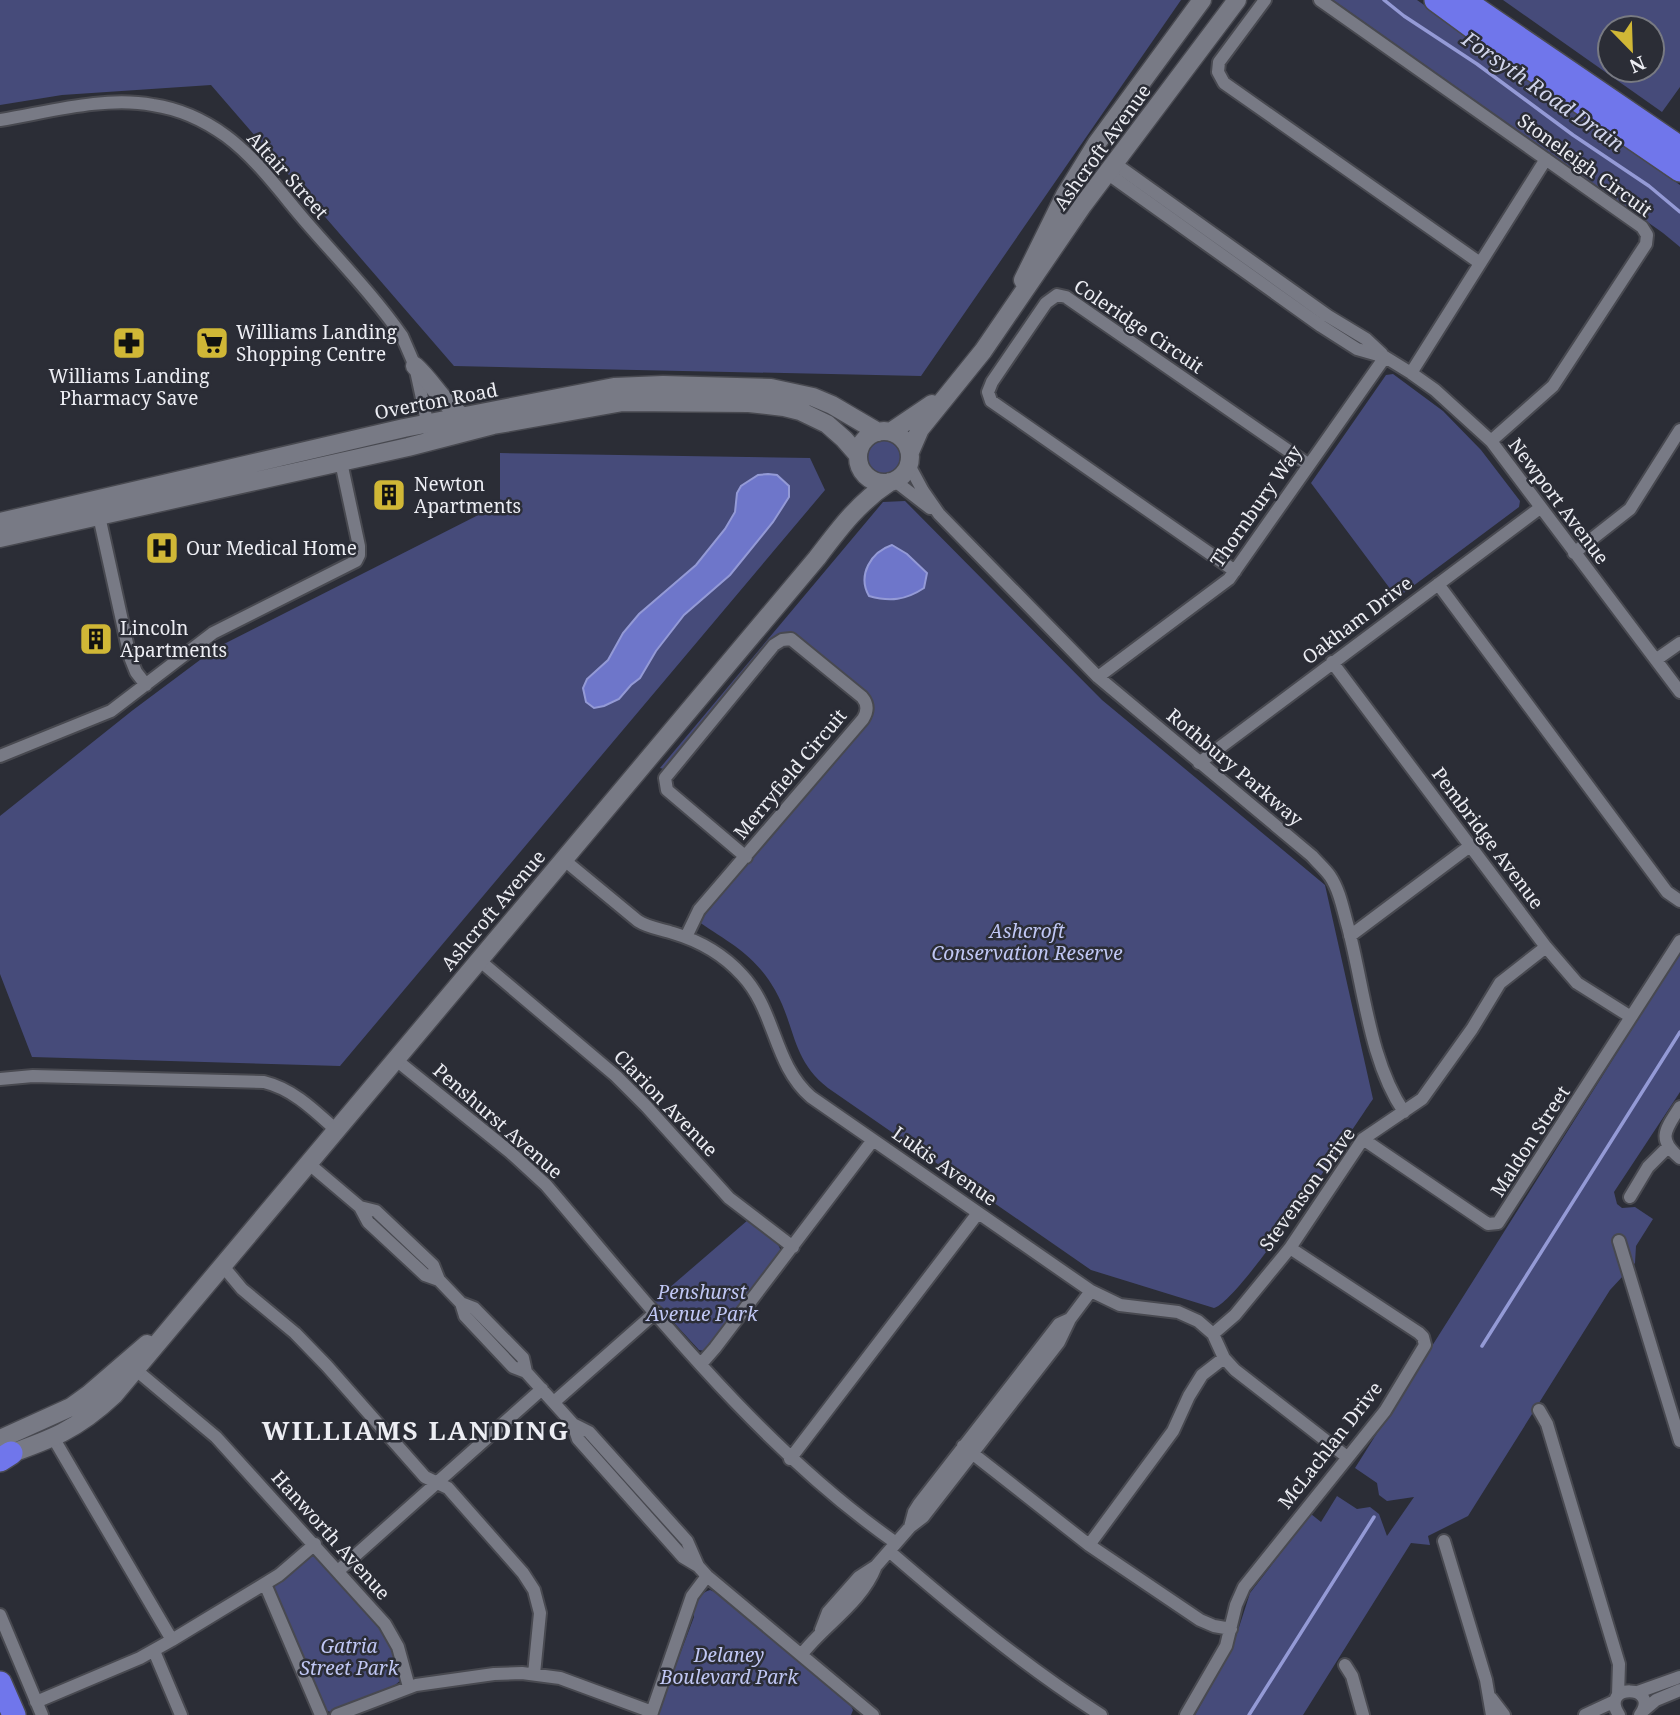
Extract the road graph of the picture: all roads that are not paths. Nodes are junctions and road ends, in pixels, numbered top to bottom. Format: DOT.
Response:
graph roads {
  1 [pos="1202,0"];
  2 [pos="1237,0"];
  3 [pos="1265,0"];
  4 [pos="1320,0"];
  5 [pos="1436,0"];
  6 [pos="1463,0"];
  7 [pos="0,120"];
  8 [pos="1680,148"];
  9 [pos="1546,159"];
  10 [pos="1110,168"];
  11 [pos="1680,170"];
  12 [pos="1077,176"];
  13 [pos="1480,263"];
  14 [pos="1003,321"];
  15 [pos="1385,357"];
  16 [pos="415,366"];
  17 [pos="1411,373"];
  18 [pos="950,390"];
  19 [pos="463,417"];
  20 [pos="1680,430"];
  21 [pos="885,431"];
  22 [pos="429,433"];
  23 [pos="1491,441"];
  24 [pos="910,459"];
  25 [pos="341,462"];
  26 [pos="860,463"];
  27 [pos="1309,465"];
  28 [pos="892,481"];
  29 [pos="1540,508"];
  30 [pos="939,514"];
  31 [pos="99,516"];
  32 [pos="845,521"];
  33 [pos="0,522"];
  34 [pos="0,538"];
  35 [pos="1574,553"];
  36 [pos="1235,571"];
  37 [pos="1438,584"];
  38 [pos="1680,643"];
  39 [pos="1657,659"];
  40 [pos="1332,662"];
  41 [pos="1098,677"];
  42 [pos="146,685"];
  43 [pos="1680,692"];
  44 [pos="0,756"];
  45 [pos="1199,763"];
  46 [pos="1470,846"];
  47 [pos="746,857"];
  48 [pos="563,859"];
  49 [pos="1680,901"];
  50 [pos="1350,936"];
  51 [pos="686,937"];
  52 [pos="1680,941"];
  53 [pos="1546,947"];
  54 [pos="479,960"];
  55 [pos="1631,1017"];
  56 [pos="395,1059"];
  57 [pos="0,1079"];
  58 [pos="1680,1107"];
  59 [pos="1404,1112"];
  60 [pos="336,1130"];
  61 [pos="1363,1139"];
  62 [pos="873,1140"];
  63 [pos="1668,1147"];
  64 [pos="1680,1158"];
  65 [pos="309,1163"];
  66 [pos="1630,1197"];
  67 [pos="978,1213"];
  68 [pos="1619,1241"];
  69 [pos="793,1247"];
  70 [pos="1290,1248"];
  71 [pos="218,1270"];
  72 [pos="1091,1291"];
  73 [pos="656,1312"];
  74 [pos="172,1324"];
  75 [pos="1213,1334"];
  76 [pos="1224,1358"];
  77 [pos="701,1364"];
  78 [pos="136,1370"];
  79 [pos="542,1389"];
  80 [pos="554,1402"];
  81 [pos="1539,1410"];
  82 [pos="54,1438"];
  83 [pos="1680,1441"];
  84 [pos="968,1450"];
  85 [pos="3,1452"];
  86 [pos="1347,1457"];
  87 [pos="790,1459"];
  88 [pos="437,1483"];
  89 [pos="1444,1541"];
  90 [pos="315,1545"];
  91 [pos="1089,1545"];
  92 [pos="893,1547"];
  93 [pos="338,1571"];
  94 [pos="707,1576"];
  95 [pos="265,1584"];
  96 [pos="0,1615"];
  97 [pos="1231,1629"];
  98 [pos="172,1640"];
  99 [pos="154,1650"];
  100 [pos="802,1654"];
  101 [pos="1619,1664"];
  102 [pos="1345,1665"];
  103 [pos="534,1674"];
  104 [pos="1680,1677"];
  105 [pos="0,1683"];
  106 [pos="409,1687"];
  107 [pos="1680,1689"];
  108 [pos="1636,1692"];
  109 [pos="1490,1698"];
  110 [pos="1617,1698"];
  111 [pos="36,1702"];
  112 [pos="865,1713"];
  113 [pos="1641,1713"];
  114 [pos="651,1714"];
  115 [pos="13,1715"];
  116 [pos="41,1715"];
  117 [pos="181,1715"];
  118 [pos="321,1715"];
  119 [pos="337,1715"];
  120 [pos="1101,1715"];
  121 [pos="1186,1715"];
  122 [pos="1363,1715"];
  123 [pos="1492,1715"];
  124 [pos="1504,1715"];
  125 [pos="1585,1715"];
  126 [pos="1619,1715"];
  1 -- 12 [label="main road, Ashcroft Avenue"];
  2 -- 10 [label="main road, Ashcroft Avenue"];
  3 -- 13 [label="street"];
  4 -- 9 [label="street, Stoneleigh Circuit"];
  5 -- 11 [label="highway"];
  6 -- 8 [label="highway"];
  7 -- 16 [label="street, Altair Street"];
  9 -- 13 [label="street"];
  9 -- 23 [label="street, Stoneleigh Circuit"];
  10 -- 12 [label="main road"];
  10 -- 14 [label="main road, Ashcroft Avenue"];
  10 -- 15 [label="street, Newport Avenue"];
  12 -- 14 [label="main road, Ashcroft Avenue"];
  13 -- 17 [label="street"];
  14 -- 18 [label="main road, Ashcroft Avenue"];
  15 -- 17 [label="street, Newport Avenue"];
  15 -- 27 [label="street, Thornbury Way"];
  16 -- 19 [label="main road"];
  16 -- 22 [label="street, Altair Street"];
  17 -- 23 [label="street, Newport Avenue"];
  18 -- 21 [label="main road, Ashcroft Avenue"];
  18 -- 24 [label="main road, Ashcroft Avenue"];
  19 -- 21 [label="main road, Overton Road"];
  19 -- 22 [label="main road, Overton Road"];
  20 -- 35 [label="street"];
  21 -- 24 [label="main road"];
  21 -- 26 [label="main road"];
  22 -- 25 [label="main road, Overton Road"];
  22 -- 26 [label="main road, Overton Road"];
  22 -- 33 [label="main road, Overton Road"];
  23 -- 29 [label="street, Newport Avenue"];
  24 -- 28 [label="main road"];
  24 -- 30 [label="street, Rothbury Parkway"];
  25 -- 31 [label="main road, Overton Road"];
  25 -- 42 [label="street"];
  26 -- 28 [label="main road"];
  26 -- 32 [label="main road, Ashcroft Avenue"];
  27 -- 36 [label="street, Thornbury Way"];
  27 -- 36 [label="street, Coleridge Circuit"];
  28 -- 30 [label="street, Rothbury Parkway"];
  28 -- 32 [label="main road, Ashcroft Avenue"];
  29 -- 35 [label="street, Newport Avenue"];
  29 -- 37 [label="street, Oakham Drive"];
  30 -- 41 [label="street, Rothbury Parkway"];
  31 -- 34 [label="main road, Overton Road"];
  31 -- 42 [label="street"];
  32 -- 48 [label="main road, Ashcroft Avenue"];
  35 -- 39 [label="street, Newport Avenue"];
  36 -- 41 [label="street, Thornbury Way"];
  37 -- 40 [label="street, Oakham Drive"];
  37 -- 49 [label="street"];
  38 -- 39 [label="street"];
  39 -- 43 [label="street, Newport Avenue"];
  40 -- 45 [label="street, Oakham Drive"];
  40 -- 46 [label="street, Pembridge Avenue"];
  41 -- 45 [label="street, Rothbury Parkway"];
  42 -- 44 [label="street"];
  45 -- 50 [label="street, Rothbury Parkway"];
  46 -- 50 [label="street"];
  46 -- 53 [label="street, Pembridge Avenue"];
  47 -- 47 [label="street, Merryfield Circuit"];
  47 -- 51 [label="street, Merryfield Circuit"];
  48 -- 51 [label="street, Lukis Avenue"];
  48 -- 54 [label="main road, Ashcroft Avenue"];
  50 -- 59 [label="street, Rothbury Parkway"];
  51 -- 62 [label="street, Lukis Avenue"];
  52 -- 55 [label="street, Maldon Street"];
  53 -- 55 [label="street, Pembridge Avenue"];
  53 -- 59 [label="street, Stevenson Drive"];
  54 -- 56 [label="main road, Ashcroft Avenue"];
  54 -- 69 [label="street, Clarion Avenue"];
  55 -- 61 [label="street, Maldon Street"];
  56 -- 60 [label="main road, Ashcroft Avenue"];
  56 -- 73 [label="street, Penshurst Avenue"];
  57 -- 60 [label="street"];
  58 -- 63 [label="street"];
  59 -- 61 [label="street, Stevenson Drive"];
  60 -- 65 [label="main road, Ashcroft Avenue"];
  61 -- 70 [label="street, Stevenson Drive"];
  62 -- 67 [label="street, Lukis Avenue"];
  62 -- 69 [label="street"];
  63 -- 64 [label="street"];
  63 -- 66 [label="street"];
  65 -- 71 [label="main road, Ashcroft Avenue"];
  65 -- 79 [label="street"];
  67 -- 72 [label="street, Lukis Avenue"];
  67 -- 87 [label="street"];
  68 -- 83 [label="street"];
  69 -- 77 [label="street"];
  70 -- 75 [label="street, Stevenson Drive"];
  70 -- 86 [label="street, McLachlan Drive"];
  71 -- 74 [label="main road, Ashcroft Avenue"];
  71 -- 88 [label="street"];
  72 -- 75 [label="street, Lukis Avenue"];
  72 -- 84 [label="street"];
  73 -- 77 [label="street, Penshurst Avenue"];
  73 -- 80 [label="street"];
  74 -- 78 [label="main road, Ashcroft Avenue"];
  74 -- 85 [label="main road, Ashcroft Avenue"];
  75 -- 76 [label="street"];
  76 -- 86 [label="street"];
  76 -- 91 [label="street"];
  77 -- 87 [label="street, Penshurst Avenue"];
  78 -- 82 [label="main road, Ashcroft Avenue"];
  78 -- 90 [label="street, Hanworth Avenue"];
  79 -- 80 [label="street"];
  79 -- 88 [label="street"];
  80 -- 94 [label="street"];
  81 -- 101 [label="street"];
  82 -- 85 [label="main road, Ashcroft Avenue"];
  82 -- 98 [label="street"];
  84 -- 91 [label="street"];
  84 -- 92 [label="street"];
  86 -- 97 [label="street, McLachlan Drive"];
  87 -- 92 [label="street, Penshurst Avenue"];
  88 -- 93 [label="street"];
  88 -- 103 [label="street"];
  89 -- 109 [label="street"];
  90 -- 93 [label="street, Hanworth Avenue"];
  90 -- 95 [label="street"];
  91 -- 97 [label="street"];
  92 -- 100 [label="street"];
  92 -- 120 [label="street, Penshurst Avenue"];
  93 -- 106 [label="street, Hanworth Avenue"];
  94 -- 100 [label="street"];
  94 -- 114 [label="street"];
  95 -- 98 [label="street"];
  95 -- 118 [label="street"];
  96 -- 111 [label="street"];
  97 -- 121 [label="street, McLachlan Drive"];
  98 -- 99 [label="street"];
  99 -- 111 [label="street"];
  99 -- 117 [label="street"];
  100 -- 112 [label="street"];
  101 -- 108 [label="street"];
  101 -- 110 [label="street"];
  102 -- 122 [label="street"];
  103 -- 106 [label="street"];
  103 -- 114 [label="street"];
  104 -- 108 [label="street"];
  105 -- 115 [label="highway"];
  106 -- 119 [label="street"];
  107 -- 113 [label="street"];
  108 -- 110 [label="street"];
  108 -- 113 [label="street"];
  109 -- 123 [label="street"];
  109 -- 124 [label="street"];
  110 -- 125 [label="street"];
  110 -- 126 [label="street"];
  111 -- 116 [label="street"];
}
